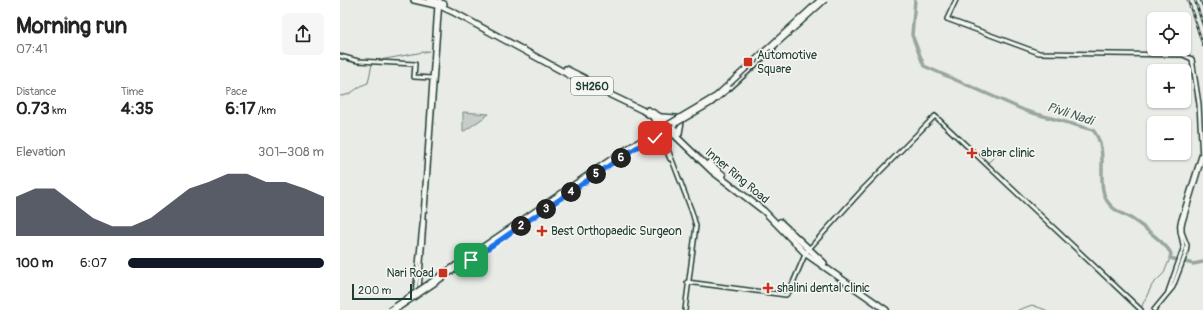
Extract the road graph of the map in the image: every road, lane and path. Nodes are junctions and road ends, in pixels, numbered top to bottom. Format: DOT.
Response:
graph roads {
  1 [pos="414,0"];
  2 [pos="430,0"];
  3 [pos="819,0"];
  4 [pos="826,0"];
  5 [pos="956,0"];
  6 [pos="438,3"];
  7 [pos="436,36"];
  8 [pos="340,56"];
  9 [pos="432,78"];
  10 [pos="430,104"];
  11 [pos="651,115"];
  12 [pos="662,117"];
  13 [pos="678,120"];
  14 [pos="664,128"];
  15 [pos="677,134"];
  16 [pos="650,139"];
  17 [pos="664,141"];
  18 [pos="1202,154"];
  19 [pos="807,252"];
  20 [pos="688,283"];
  21 [pos="417,291"];
  22 [pos="418,296"];
  23 [pos="415,298"];
  24 [pos="1140,309"];
  25 [pos="389,310"];
  26 [pos="396,310"];
  27 [pos="684,310"];
  28 [pos="886,310"];
  29 [pos="890,310"];
  30 [pos="1153,310"];
  1 -- 6 [label="highway, Inner Ring Road"];
  2 -- 6 [label="highway, Inner Ring Road / SH260"];
  3 -- 13 [label="street"];
  3 -- 25 [label="main road, bridge"];
  4 -- 13 [label="street"];
  4 -- 26 [label="main road, bridge"];
  5 -- 18 [label="street"];
  6 -- 7 [label="street"];
  6 -- 11 [label="highway, Inner Ring Road / SH260"];
  6 -- 12 [label="highway, Inner Ring Road"];
  7 -- 9 [label="street"];
  7 -- 10 [label="street"];
  8 -- 9 [label="street"];
  9 -- 10 [label="street"];
  10 -- 21 [label="street"];
  11 -- 14 [label="highway, Inner Ring Road / SH260"];
  11 -- 14 [label="highway"];
  12 -- 13 [label="highway"];
  12 -- 14 [label="highway, Inner Ring Road"];
  13 -- 14 [label="street"];
  13 -- 14 [label="street"];
  13 -- 15 [label="highway"];
  14 -- 15 [label="highway, Inner Ring Road"];
  14 -- 16 [label="street"];
  14 -- 17 [label="street"];
  14 -- 17 [label="street"];
  14 -- 21 [label="street"];
  15 -- 19 [label="highway, Inner Ring Road"];
  15 -- 19 [label="highway, Inner Ring Road"];
  16 -- 17 [label="street"];
  16 -- 22 [label="street"];
  17 -- 20 [label="street"];
  18 -- 30 [label="street"];
  19 -- 20 [label="street"];
  19 -- 24 [label="street"];
  19 -- 28 [label="highway, Inner Ring Road"];
  19 -- 29 [label="highway, Inner Ring Road"];
  20 -- 27 [label="street"];
  21 -- 22 [label="street"];
  21 -- 23 [label="street"];
  21 -- 25 [label="street"];
  22 -- 23 [label="street"];
  23 -- 26 [label="street"];
}
